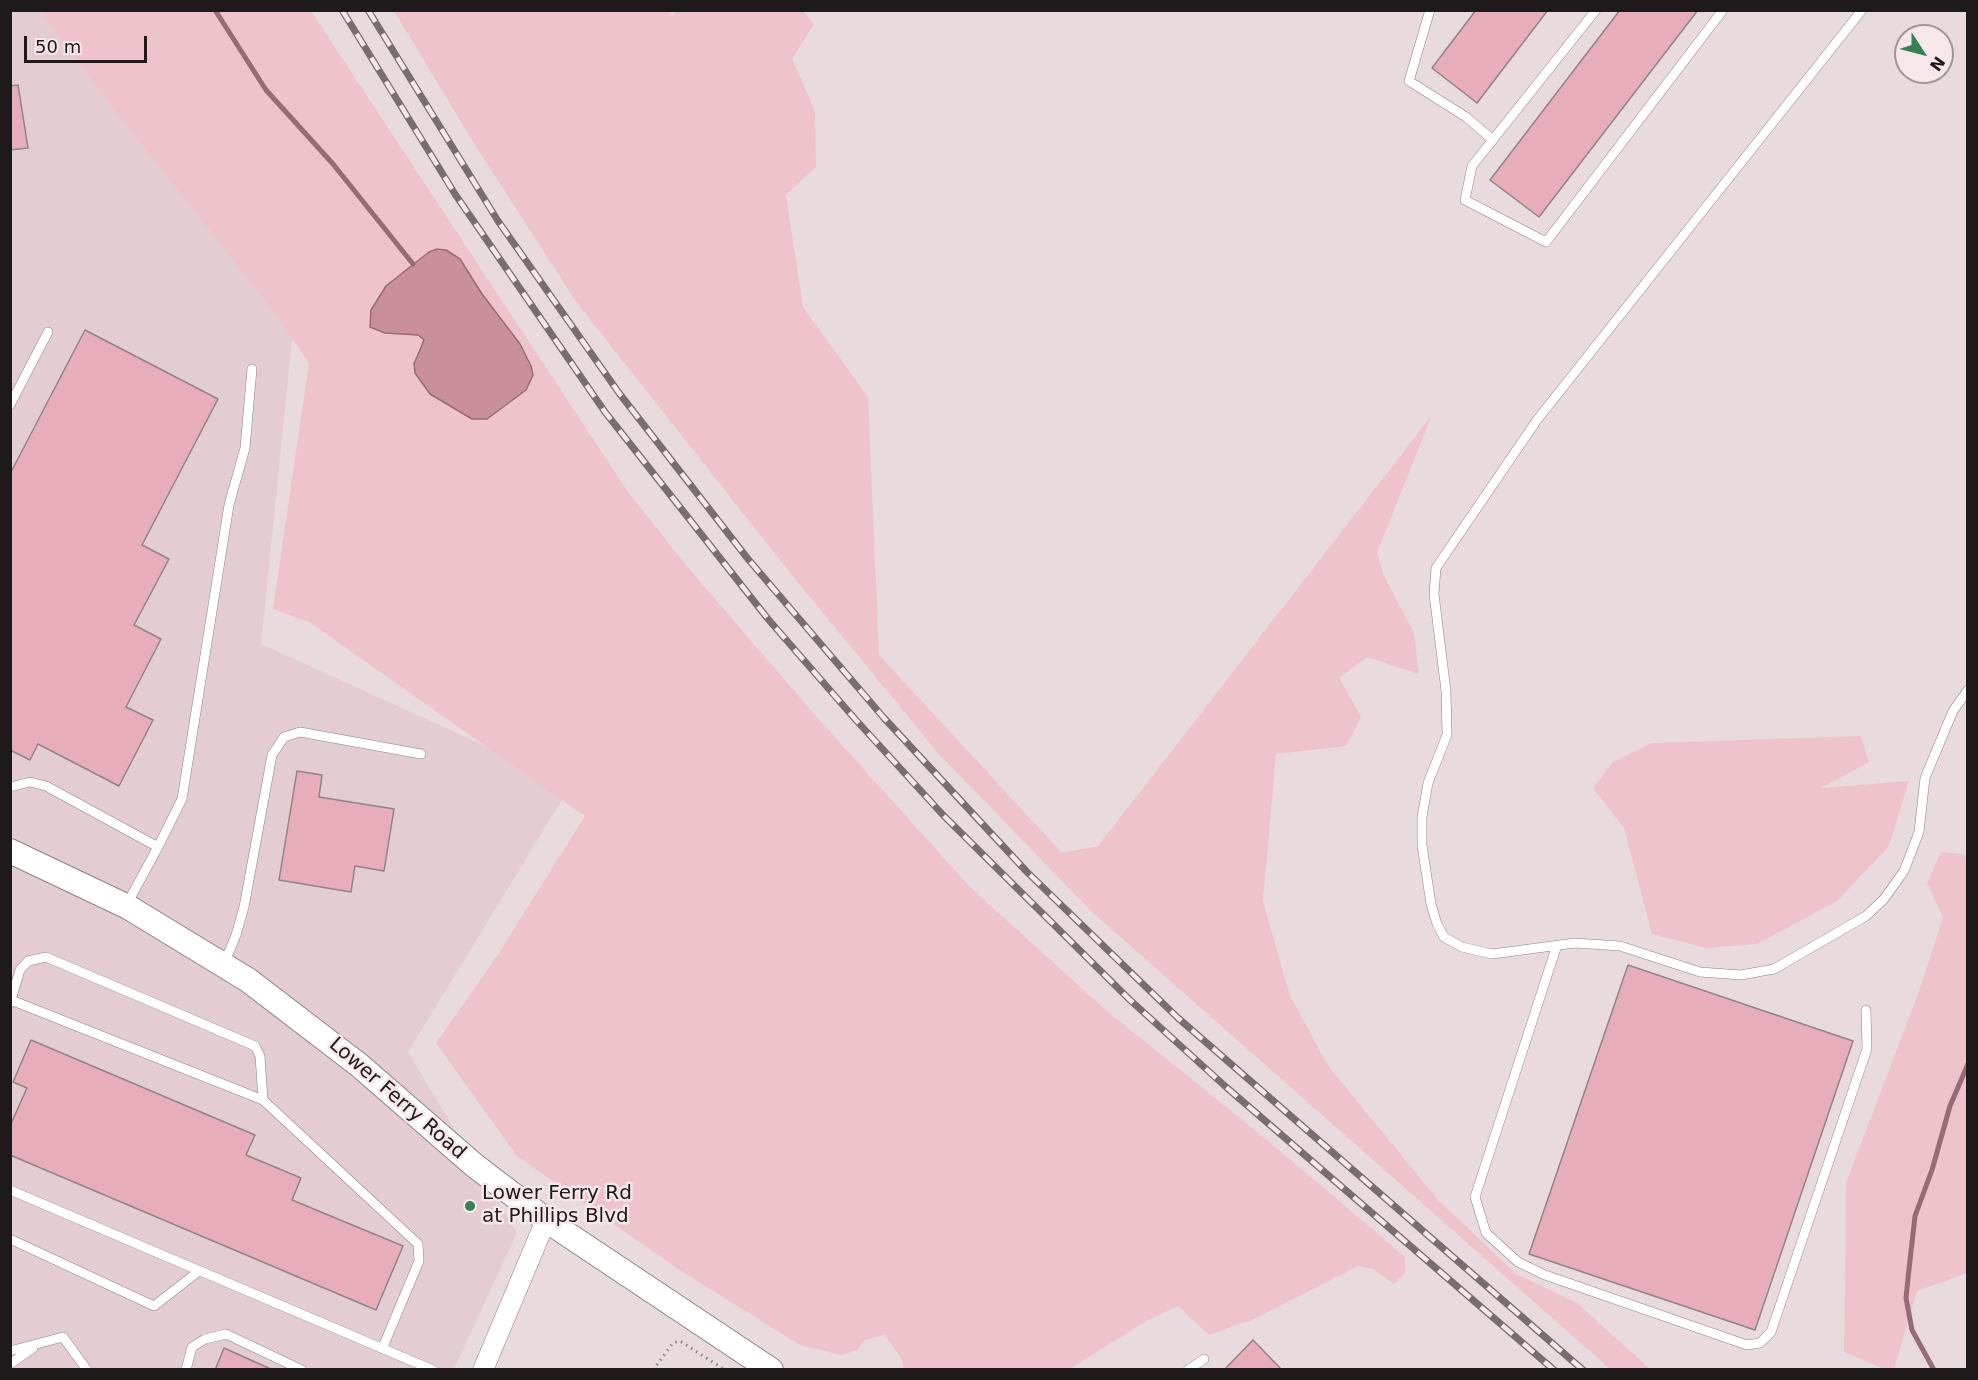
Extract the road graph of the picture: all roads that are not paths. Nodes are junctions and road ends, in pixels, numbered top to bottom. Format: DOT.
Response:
graph roads {
  1 [pos="1430,10"];
  2 [pos="1596,10"];
  3 [pos="1723,10"];
  4 [pos="1862,10"];
  5 [pos="1493,140"];
  6 [pos="48,332"];
  7 [pos="252,369"];
  8 [pos="10,405"];
  9 [pos="1968,690"];
  10 [pos="421,754"];
  11 [pos="10,787"];
  12 [pos="158,847"];
  13 [pos="10,851"];
  14 [pos="125,906"];
  15 [pos="1557,945"];
  16 [pos="224,964"];
  17 [pos="11,1001"];
  18 [pos="1866,1010"];
  19 [pos="263,1100"];
  20 [pos="10,1190"];
  21 [pos="546,1220"];
  22 [pos="10,1239"];
  23 [pos="199,1271"];
  24 [pos="40,1343"];
  25 [pos="384,1347"];
  26 [pos="10,1352"];
  27 [pos="1204,1359"];
  28 [pos="10,1364"];
  29 [pos="87,1370"];
  30 [pos="186,1370"];
  31 [pos="302,1370"];
  32 [pos="433,1370"];
  33 [pos="483,1370"];
  34 [pos="771,1370"];
  35 [pos="1188,1370"];
  1 -- 5 [label="lane"];
  2 -- 5 [label="lane"];
  3 -- 5 [label="lane"];
  4 -- 15 [label="lane"];
  6 -- 8 [label="lane"];
  7 -- 12 [label="lane"];
  9 -- 15 [label="lane"];
  10 -- 16 [label="lane"];
  11 -- 12 [label="lane"];
  12 -- 14 [label="lane"];
  13 -- 14 [label="street, Lower Ferry Road"];
  14 -- 16 [label="street, Lower Ferry Road"];
  15 -- 18 [label="lane"];
  16 -- 21 [label="street, Lower Ferry Road"];
  17 -- 19 [label="lane"];
  17 -- 19 [label="lane"];
  19 -- 25 [label="lane"];
  20 -- 23 [label="lane"];
  21 -- 33 [label="street"];
  21 -- 34 [label="street, Lower Ferry Road"];
  22 -- 23 [label="lane"];
  23 -- 25 [label="lane"];
  24 -- 26 [label="lane"];
  24 -- 28 [label="lane"];
  24 -- 29 [label="lane"];
  25 -- 32 [label="lane"];
  27 -- 35 [label="lane"];
  30 -- 31 [label="lane"];
}
